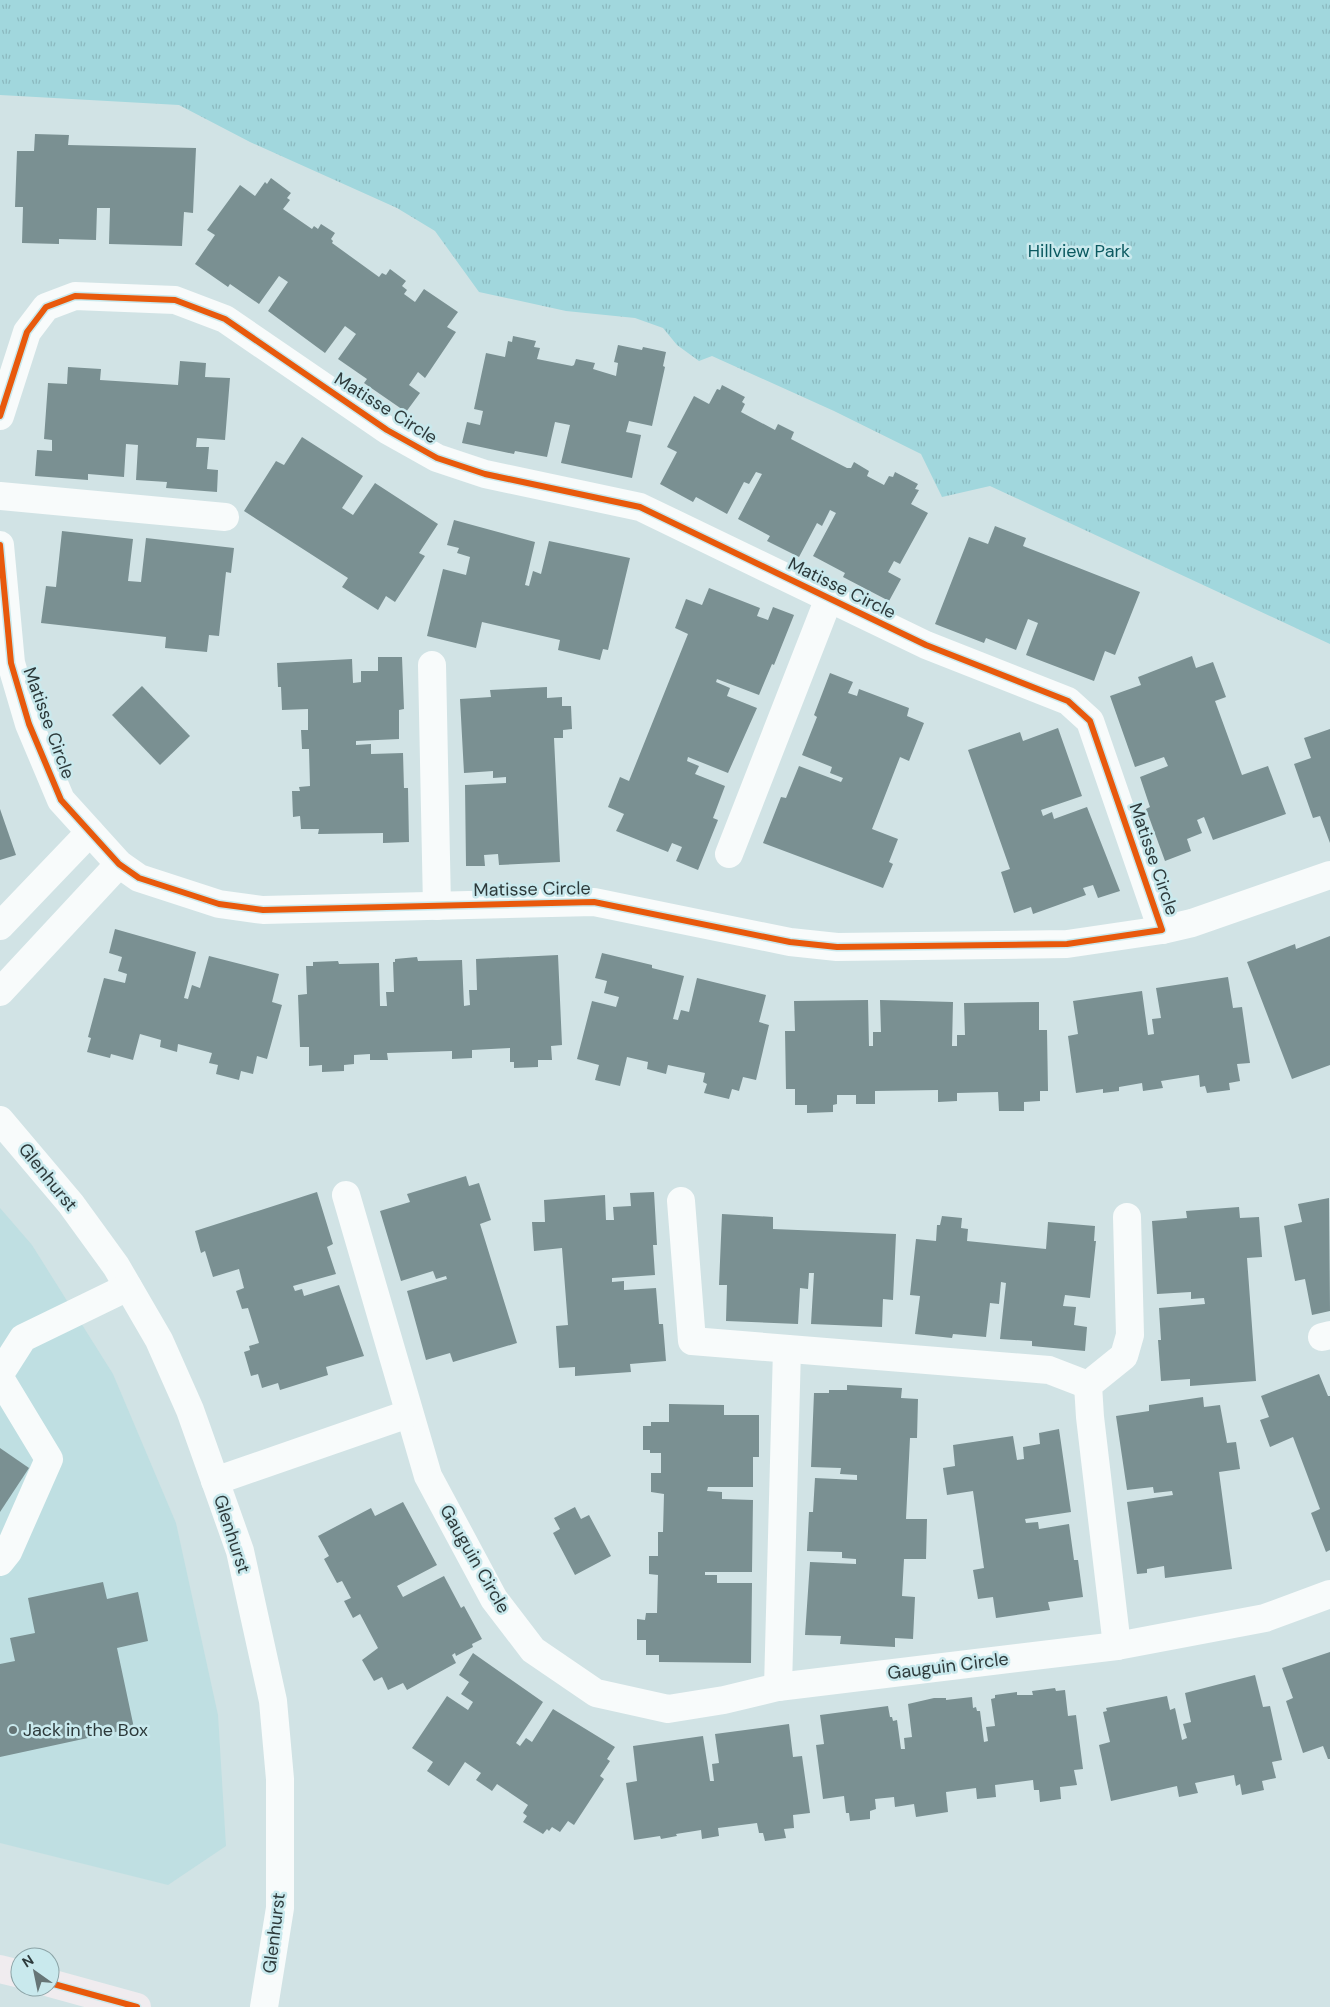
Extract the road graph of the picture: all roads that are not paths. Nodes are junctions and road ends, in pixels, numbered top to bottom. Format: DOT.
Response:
graph roads {
  1 [pos="0,416"];
  2 [pos="0,496"];
  3 [pos="224,517"];
  4 [pos="0,545"];
  5 [pos="830,598"];
  6 [pos="432,665"];
  7 [pos="90,832"];
  8 [pos="729,854"];
  9 [pos="119,864"];
  10 [pos="1330,875"];
  11 [pos="437,906"];
  12 [pos="0,926"];
  13 [pos="1162,930"];
  14 [pos="0,992"];
  15 [pos="0,1120"];
  16 [pos="346,1195"];
  17 [pos="681,1201"];
  18 [pos="1126,1217"];
  19 [pos="128,1287"];
  20 [pos="787,1349"];
  21 [pos="0,1374"];
  22 [pos="0,1378"];
  23 [pos="1088,1385"];
  24 [pos="408,1414"];
  25 [pos="215,1481"];
  26 [pos="0,1562"];
  27 [pos="1330,1594"];
  28 [pos="1117,1646"];
  29 [pos="778,1686"];
  30 [pos="60,1986"];
  31 [pos="137,2007"];
  32 [pos="264,2007"];
  1 -- 5 [label="street, Matisse Circle"];
  2 -- 3 [label="street"];
  4 -- 7 [label="street, Matisse Circle"];
  5 -- 8 [label="street, Matisse Circle"];
  5 -- 13 [label="street, Matisse Circle"];
  6 -- 11 [label="street"];
  7 -- 9 [label="street, Matisse Circle"];
  7 -- 12 [label="street"];
  9 -- 11 [label="street, Matisse Circle"];
  9 -- 14 [label="street"];
  10 -- 13 [label="street, Matisse Circle"];
  11 -- 13 [label="street, Matisse Circle"];
  15 -- 19 [label="street, Glenhurst"];
  16 -- 24 [label="street, Gauguin Circle"];
  17 -- 20 [label="street"];
  18 -- 23 [label="street"];
  19 -- 21 [label="street"];
  19 -- 25 [label="street, Glenhurst"];
  20 -- 23 [label="street"];
  20 -- 29 [label="street"];
  22 -- 26 [label="street"];
  23 -- 28 [label="street"];
  24 -- 25 [label="street"];
  24 -- 29 [label="street, Gauguin Circle"];
  25 -- 32 [label="street, Glenhurst"];
  27 -- 28 [label="street, Gauguin Circle"];
  28 -- 29 [label="street, Gauguin Circle"];
  30 -- 31 [label="main road"];
}
